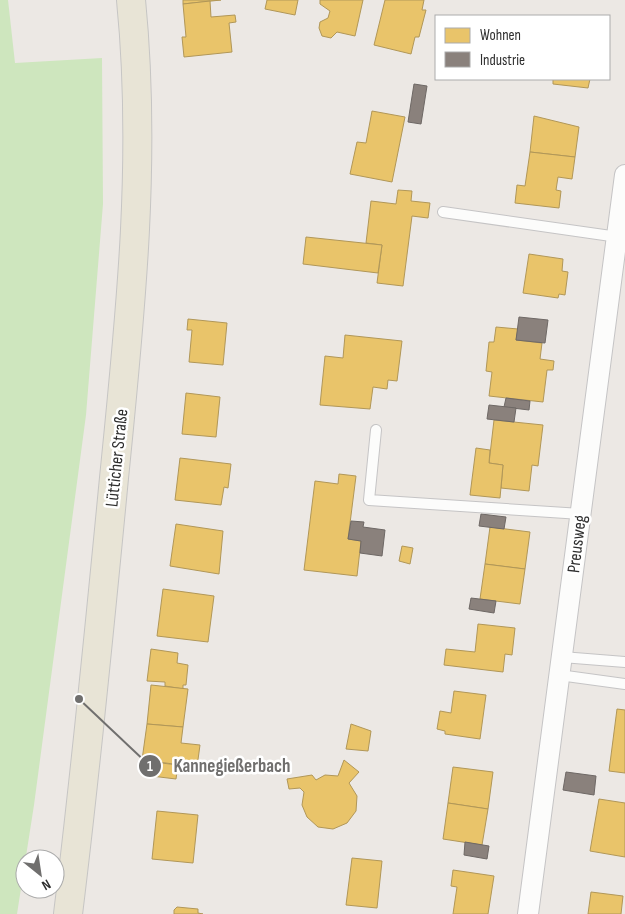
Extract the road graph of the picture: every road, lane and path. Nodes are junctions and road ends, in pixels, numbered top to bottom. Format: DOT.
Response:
graph roads {
  1 [pos="131,0"];
  2 [pos="625,174"];
  3 [pos="443,212"];
  4 [pos="618,238"];
  5 [pos="376,430"];
  6 [pos="581,514"];
  7 [pos="625,662"];
  8 [pos="561,666"];
  9 [pos="625,684"];
  10 [pos="68,914"];
  11 [pos="528,914"];
  1 -- 10 [label="main road, Lütticher Straße"];
  2 -- 4 [label="street, Preusweg"];
  3 -- 4 [label="lane"];
  4 -- 6 [label="street, Preusweg"];
  5 -- 6 [label="lane"];
  6 -- 8 [label="street, Preusweg"];
  7 -- 8 [label="lane"];
  8 -- 9 [label="lane"];
  8 -- 11 [label="street, Preusweg"];
}
